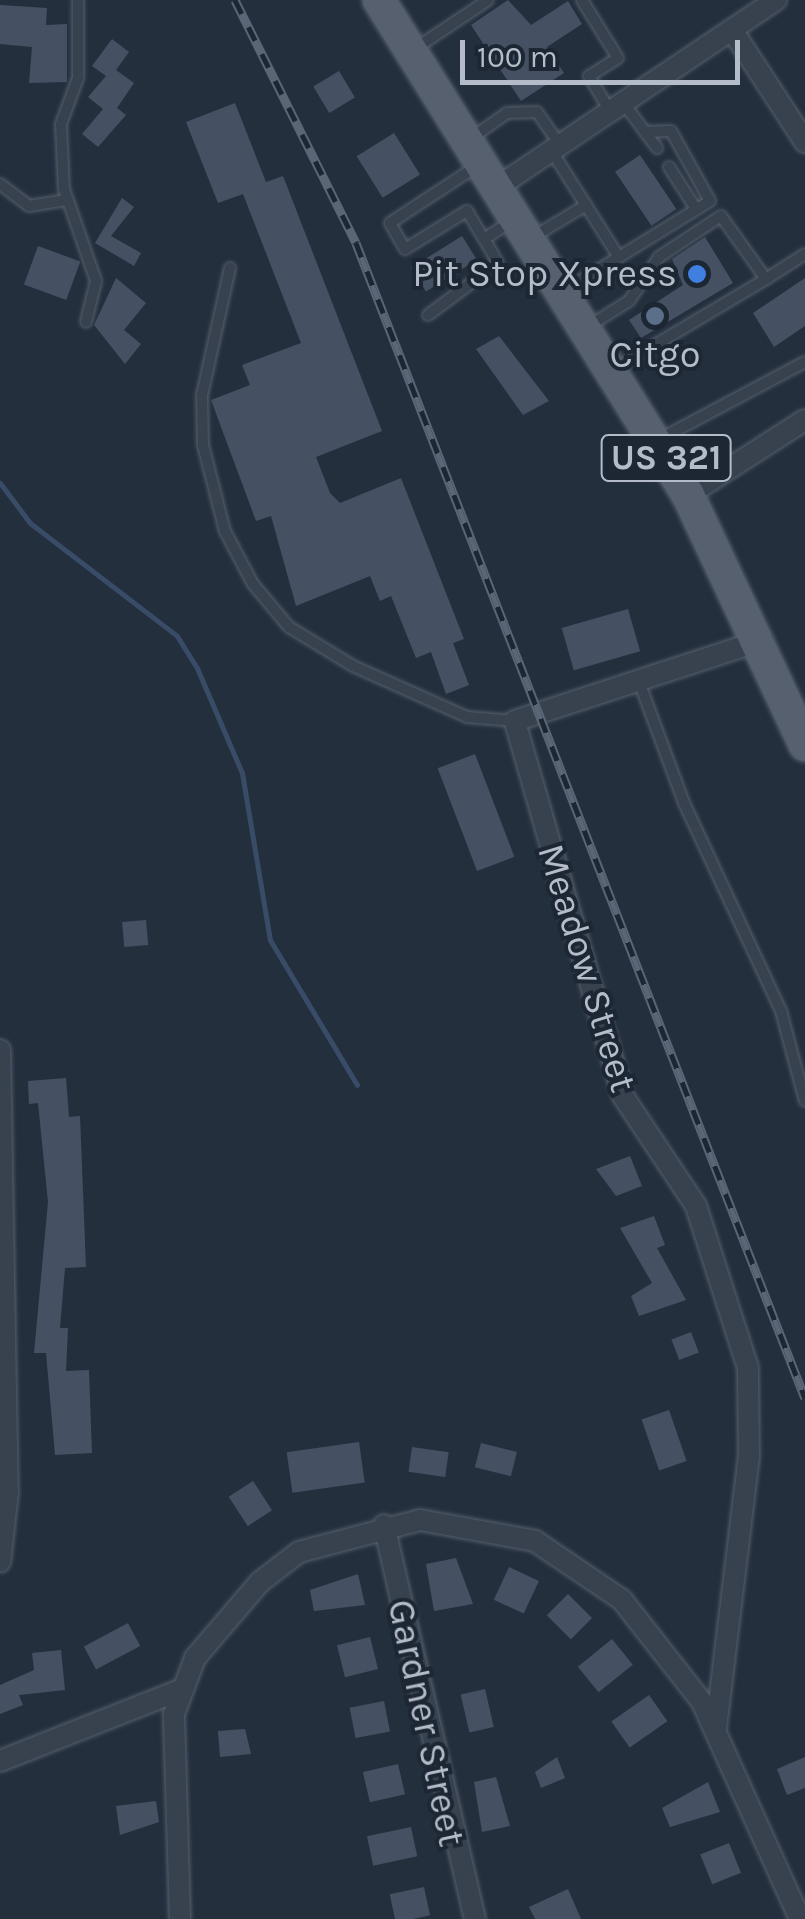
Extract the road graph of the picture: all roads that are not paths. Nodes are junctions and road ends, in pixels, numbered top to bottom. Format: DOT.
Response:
graph roads {
  1 [pos="78,0"];
  2 [pos="379,0"];
  3 [pos="488,0"];
  4 [pos="582,0"];
  5 [pos="776,0"];
  6 [pos="732,30"];
  7 [pos="412,50"];
  8 [pos="616,105"];
  9 [pos="646,132"];
  10 [pos="805,142"];
  11 [pos="555,147"];
  12 [pos="657,148"];
  13 [pos="484,162"];
  14 [pos="669,167"];
  15 [pos="0,184"];
  16 [pos="66,200"];
  17 [pos="586,206"];
  18 [pos="696,210"];
  19 [pos="526,227"];
  20 [pos="484,239"];
  21 [pos="805,254"];
  22 [pos="618,256"];
  23 [pos="230,268"];
  24 [pos="766,280"];
  25 [pos="566,289"];
  26 [pos="428,315"];
  27 [pos="86,322"];
  28 [pos="589,326"];
  29 [pos="805,362"];
  30 [pos="615,369"];
  31 [pos="805,420"];
  32 [pos="657,441"];
  33 [pos="688,495"];
  34 [pos="763,640"];
  35 [pos="638,678"];
  36 [pos="514,721"];
  37 [pos="805,744"];
  38 [pos="0,1050"];
  39 [pos="805,1101"];
  40 [pos="1,1118"];
  41 [pos="384,1525"];
  42 [pos="0,1562"];
  43 [pos="178,1691"];
  44 [pos="716,1728"];
  45 [pos="0,1761"];
  46 [pos="180,1919"];
  47 [pos="475,1919"];
  48 [pos="800,1919"];
  1 -- 16 [label="lane"];
  2 -- 7 [label="main road, US 321"];
  3 -- 7 [label="lane"];
  4 -- 8 [label="lane"];
  5 -- 6 [label="street"];
  6 -- 8 [label="street"];
  6 -- 10 [label="street"];
  7 -- 13 [label="main road, US 321"];
  8 -- 9 [label="lane"];
  8 -- 11 [label="street"];
  9 -- 12 [label="lane"];
  9 -- 18 [label="lane"];
  11 -- 13 [label="street"];
  11 -- 13 [label="lane"];
  11 -- 17 [label="lane"];
  13 -- 19 [label="main road, US 321"];
  13 -- 20 [label="lane"];
  14 -- 18 [label="lane"];
  15 -- 16 [label="lane"];
  16 -- 27 [label="lane"];
  17 -- 19 [label="lane"];
  17 -- 22 [label="lane"];
  18 -- 22 [label="lane"];
  19 -- 20 [label="lane"];
  19 -- 25 [label="main road, US 321"];
  20 -- 26 [label="lane"];
  21 -- 24 [label="lane"];
  22 -- 25 [label="lane"];
  23 -- 36 [label="lane"];
  24 -- 28 [label="lane"];
  24 -- 30 [label="lane"];
  25 -- 28 [label="main road, US 321"];
  28 -- 30 [label="main road, US 321"];
  29 -- 32 [label="lane"];
  30 -- 32 [label="main road, US 321"];
  31 -- 33 [label="street"];
  32 -- 33 [label="main road, US 321"];
  33 -- 34 [label="main road, US 321"];
  34 -- 35 [label="street"];
  34 -- 37 [label="main road, US 321"];
  35 -- 36 [label="street"];
  35 -- 39 [label="lane"];
  36 -- 44 [label="street, Meadow Street"];
  38 -- 40 [label="street"];
  40 -- 42 [label="street"];
  41 -- 43 [label="street"];
  41 -- 44 [label="street"];
  41 -- 47 [label="street, Gardner Street"];
  43 -- 45 [label="street"];
  43 -- 46 [label="street"];
  44 -- 48 [label="street"];
}
